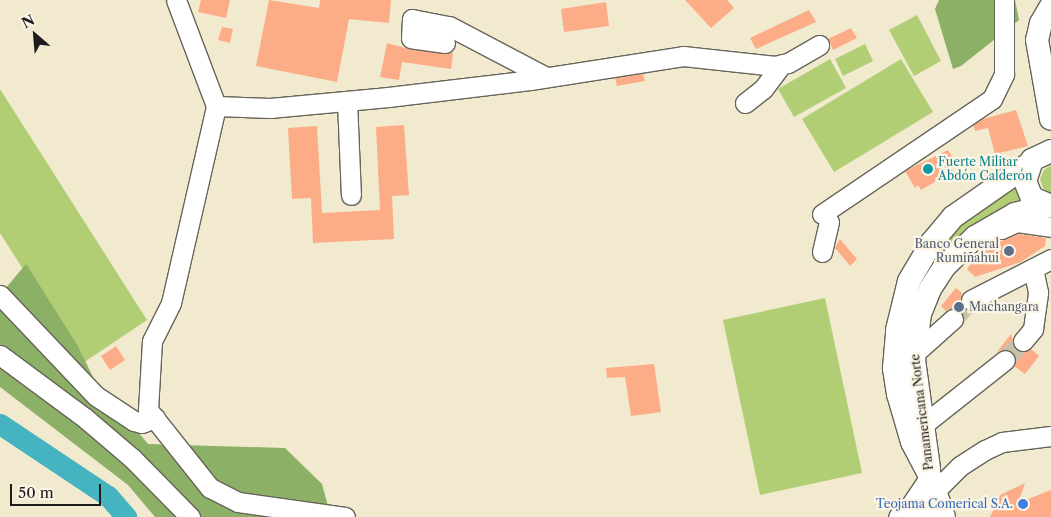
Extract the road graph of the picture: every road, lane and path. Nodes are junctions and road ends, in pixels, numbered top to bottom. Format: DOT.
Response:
graph roads {
  1 [pos="176,0"];
  2 [pos="1004,0"];
  3 [pos="1051,6"];
  4 [pos="445,44"];
  5 [pos="818,45"];
  6 [pos="782,64"];
  7 [pos="546,77"];
  8 [pos="348,101"];
  9 [pos="746,103"];
  10 [pos="216,106"];
  11 [pos="1051,118"];
  12 [pos="1038,157"];
  13 [pos="351,195"];
  14 [pos="1050,213"];
  15 [pos="822,252"];
  16 [pos="1051,259"];
  17 [pos="1033,269"];
  18 [pos="0,295"];
  19 [pos="971,300"];
  20 [pos="953,319"];
  21 [pos="1023,341"];
  22 [pos="919,350"];
  23 [pos="0,355"];
  24 [pos="1006,360"];
  25 [pos="155,418"];
  26 [pos="924,424"];
  27 [pos="1051,436"];
  28 [pos="937,497"];
  29 [pos="190,517"];
  30 [pos="345,517"];
  31 [pos="898,517"];
  32 [pos="905,517"];
  1 -- 10 [label="street"];
  2 -- 15 [label="street"];
  3 -- 11 [label="main road"];
  4 -- 7 [label="street"];
  5 -- 6 [label="street"];
  6 -- 7 [label="street"];
  6 -- 9 [label="street"];
  7 -- 8 [label="street"];
  8 -- 10 [label="street"];
  8 -- 13 [label="street"];
  10 -- 25 [label="street"];
  11 -- 12 [label="main road"];
  12 -- 14 [label="main road, Panamericana Norte"];
  12 -- 28 [label="main road, Panamericana Norte"];
  14 -- 22 [label="main road, Panamericana Norte"];
  16 -- 17 [label="street"];
  17 -- 19 [label="street"];
  17 -- 21 [label="street"];
  18 -- 25 [label="street"];
  20 -- 22 [label="street"];
  22 -- 26 [label="main road, Panamericana Norte"];
  23 -- 29 [label="street"];
  24 -- 26 [label="street"];
  25 -- 30 [label="street"];
  26 -- 28 [label="main road, Panamericana Norte"];
  27 -- 28 [label="street"];
  28 -- 31 [label="street"];
  28 -- 32 [label="street"];
}
